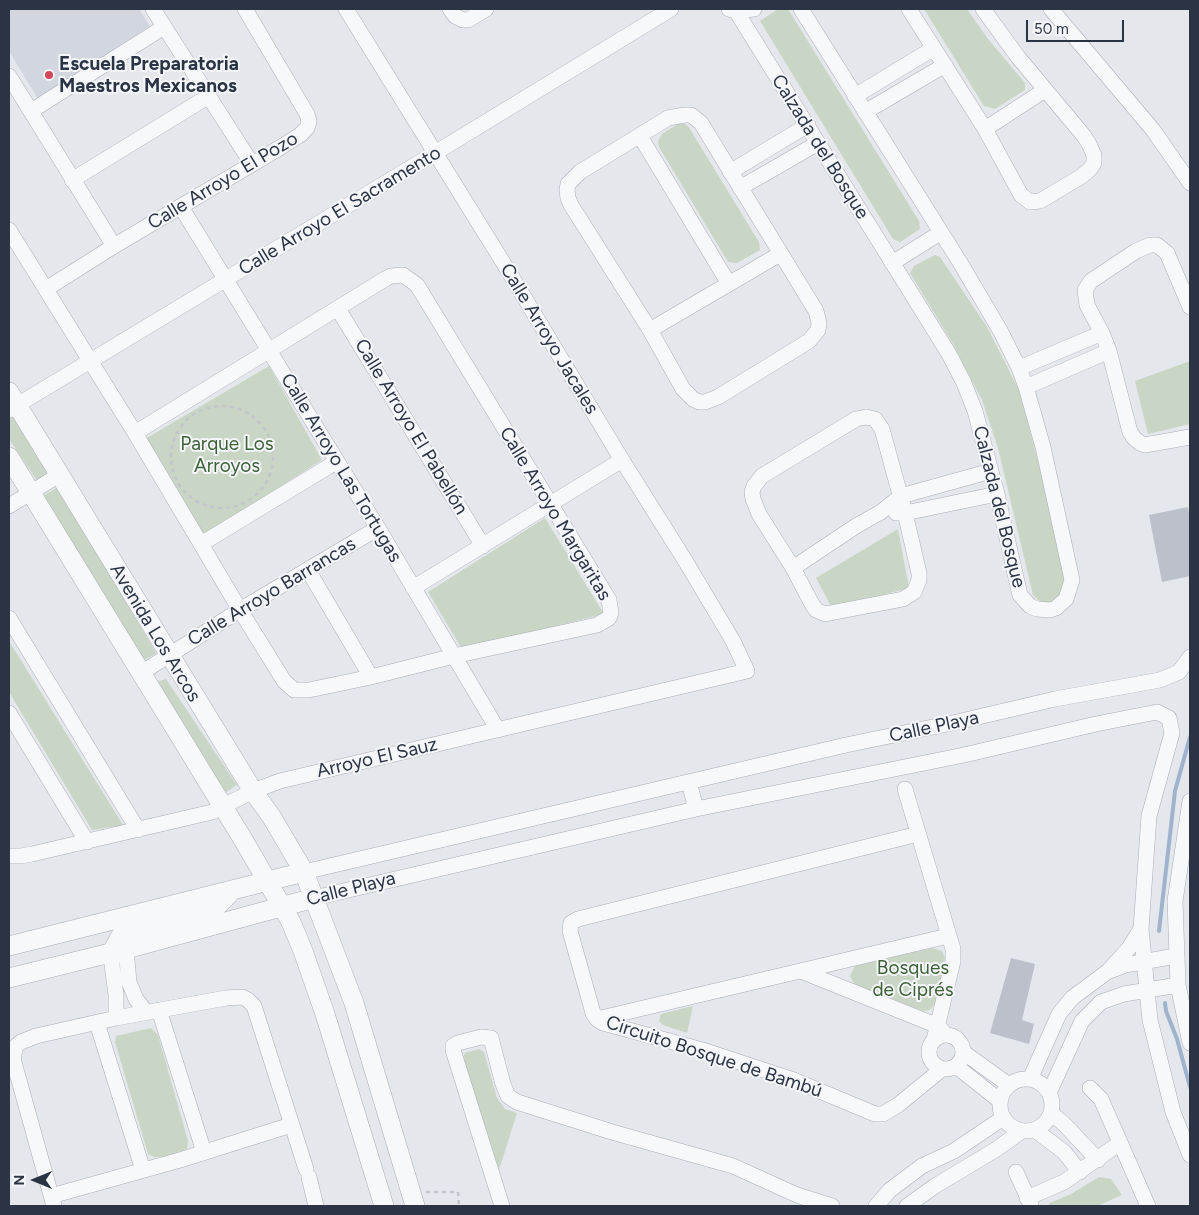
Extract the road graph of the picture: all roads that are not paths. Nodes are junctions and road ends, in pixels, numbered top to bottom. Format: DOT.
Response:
graph roads {
  1 [pos="154,9"];
  2 [pos="245,9"];
  3 [pos="346,9"];
  4 [pos="450,9"];
  5 [pos="486,9"];
  6 [pos="670,9"];
  7 [pos="754,9"];
  8 [pos="801,9"];
  9 [pos="909,9"];
  10 [pos="983,9"];
  11 [pos="1052,9"];
  12 [pos="732,10"];
  13 [pos="164,27"];
  14 [pos="934,48"];
  15 [pos="945,65"];
  16 [pos="9,76"];
  17 [pos="1045,90"];
  18 [pos="208,96"];
  19 [pos="855,96"];
  20 [pos="31,111"];
  21 [pos="865,112"];
  22 [pos="808,125"];
  23 [pos="985,129"];
  24 [pos="640,136"];
  25 [pos="818,143"];
  26 [pos="435,153"];
  27 [pos="252,164"];
  28 [pos="730,172"];
  29 [pos="72,180"];
  30 [pos="1190,183"];
  31 [pos="740,188"];
  32 [pos="181,207"];
  33 [pos="9,230"];
  34 [pos="940,233"];
  35 [pos="114,246"];
  36 [pos="780,254"];
  37 [pos="892,262"];
  38 [pos="226,280"];
  39 [pos="728,284"];
  40 [pos="46,289"];
  41 [pos="1190,307"];
  42 [pos="338,309"];
  43 [pos="650,330"];
  44 [pos="1102,333"];
  45 [pos="270,351"];
  46 [pos="1109,351"];
  47 [pos="90,360"];
  48 [pos="1019,368"];
  49 [pos="1026,387"];
  50 [pos="11,403"];
  51 [pos="135,433"];
  52 [pos="1190,437"];
  53 [pos="9,457"];
  54 [pos="622,460"];
  55 [pos="336,462"];
  56 [pos="991,471"];
  57 [pos="59,475"];
  58 [pos="31,492"];
  59 [pos="997,494"];
  60 [pos="901,496"];
  61 [pos="551,504"];
  62 [pos="9,506"];
  63 [pos="881,512"];
  64 [pos="905,514"];
  65 [pos="378,528"];
  66 [pos="201,544"];
  67 [pos="483,546"];
  68 [pos="793,568"];
  69 [pos="308,570"];
  70 [pos="413,588"];
  71 [pos="240,610"];
  72 [pos="9,618"];
  73 [pos="168,654"];
  74 [pos="454,656"];
  75 [pos="1190,657"];
  76 [pos="747,671"];
  77 [pos="140,672"];
  78 [pos="371,677"];
  79 [pos="9,713"];
  80 [pos="498,730"];
  81 [pos="689,782"];
  82 [pos="905,789"];
  83 [pos="253,791"];
  84 [pos="1190,801"];
  85 [pos="223,807"];
  86 [pos="696,809"];
  87 [pos="138,830"];
  88 [pos="918,834"];
  89 [pos="87,842"];
  90 [pos="10,856"];
  91 [pos="304,872"];
  92 [pos="268,880"];
  93 [pos="232,891"];
  94 [pos="314,898"];
  95 [pos="283,907"];
  96 [pos="1141,929"];
  97 [pos="948,936"];
  98 [pos="9,946"];
  99 [pos="119,950"];
  100 [pos="1176,956"];
  101 [pos="1144,962"];
  102 [pos="802,971"];
  103 [pos="1107,972"];
  104 [pos="9,978"];
  105 [pos="1178,985"];
  106 [pos="1147,990"];
  107 [pos="1114,997"];
  108 [pos="1072,998"];
  109 [pos="152,1011"];
  110 [pos="1089,1013"];
  111 [pos="116,1018"];
  112 [pos="597,1019"];
  113 [pos="1150,1020"];
  114 [pos="97,1023"];
  115 [pos="939,1034"];
  116 [pos="1190,1043"];
  117 [pos="948,1062"];
  118 [pos="1030,1079"];
  119 [pos="1009,1084"];
  120 [pos="1090,1088"];
  121 [pos="1049,1093"];
  122 [pos="1000,1101"];
  123 [pos="1051,1113"];
  124 [pos="1003,1118"];
  125 [pos="292,1125"];
  126 [pos="1028,1130"];
  127 [pos="1120,1143"];
  128 [pos="204,1152"];
  129 [pos="1190,1154"];
  130 [pos="1098,1160"];
  131 [pos="143,1170"];
  132 [pos="1016,1172"];
  133 [pos="1080,1172"];
  134 [pos="413,1199"];
  135 [pos="52,1201"];
  136 [pos="795,1201"];
  137 [pos="1029,1202"];
  138 [pos="316,1206"];
  139 [pos="384,1206"];
  140 [pos="502,1206"];
  141 [pos="832,1206"];
  142 [pos="876,1206"];
  143 [pos="908,1206"];
  144 [pos="1148,1206"];
  1 -- 13 [label="street"];
  2 -- 27 [label="street, Calle Arroyo El Pozo"];
  3 -- 26 [label="street, Calle Arroyo Jacales"];
  4 -- 5 [label="street"];
  6 -- 26 [label="street, Calle Arroyo El Sacramento"];
  7 -- 12 [label="street"];
  8 -- 19 [label="street, Calzada del Bosque"];
  9 -- 14 [label="street"];
  10 -- 17 [label="street"];
  11 -- 30 [label="street"];
  12 -- 22 [label="street, Calzada del Bosque"];
  13 -- 18 [label="street"];
  13 -- 20 [label="street"];
  14 -- 15 [label="street"];
  14 -- 19 [label="street"];
  15 -- 21 [label="street"];
  15 -- 23 [label="street"];
  16 -- 20 [label="street"];
  17 -- 23 [label="street"];
  17 -- 23 [label="street"];
  18 -- 27 [label="street"];
  18 -- 29 [label="street"];
  19 -- 21 [label="street, Calzada del Bosque"];
  20 -- 29 [label="street"];
  21 -- 34 [label="street, Calzada del Bosque"];
  22 -- 25 [label="street, Calzada del Bosque"];
  22 -- 28 [label="street"];
  24 -- 28 [label="street"];
  24 -- 39 [label="street"];
  24 -- 43 [label="street"];
  25 -- 31 [label="street"];
  25 -- 37 [label="street, Calzada del Bosque"];
  26 -- 38 [label="street, Calle Arroyo El Sacramento"];
  26 -- 54 [label="street, Calle Arroyo Jacales"];
  27 -- 32 [label="street, Calle Arroyo El Pozo"];
  28 -- 31 [label="street"];
  29 -- 35 [label="street"];
  31 -- 36 [label="street"];
  32 -- 35 [label="street, Calle Arroyo El Pozo"];
  32 -- 38 [label="street, Calle Arroyo Las Tortugas"];
  33 -- 40 [label="street, Calle Arroyo Margaritas"];
  34 -- 37 [label="street"];
  34 -- 48 [label="street, Calzada del Bosque"];
  35 -- 40 [label="street, Calle Arroyo El Pozo"];
  36 -- 39 [label="street"];
  36 -- 43 [label="street"];
  37 -- 56 [label="street, Calzada del Bosque"];
  38 -- 45 [label="street, Calle Arroyo Las Tortugas"];
  38 -- 47 [label="street, Calle Arroyo El Sacramento"];
  39 -- 43 [label="street"];
  40 -- 47 [label="street, Calle Arroyo Margaritas"];
  41 -- 44 [label="street"];
  42 -- 45 [label="street, Calle Arroyo Margaritas"];
  42 -- 61 [label="street, Calle Arroyo Margaritas"];
  42 -- 67 [label="street, Calle Arroyo El Pabellón"];
  44 -- 46 [label="street"];
  44 -- 48 [label="street"];
  45 -- 51 [label="street, Calle Arroyo Margaritas"];
  45 -- 55 [label="street, Calle Arroyo Las Tortugas"];
  46 -- 49 [label="street"];
  46 -- 52 [label="street"];
  47 -- 50 [label="street, Calle Arroyo El Sacramento"];
  47 -- 51 [label="street, Calle Arroyo Margaritas"];
  48 -- 49 [label="street, Calzada del Bosque"];
  49 -- 59 [label="street, Calzada del Bosque"];
  50 -- 57 [label="street, Avenida Los Arcos"];
  51 -- 66 [label="street, Calle Arroyo Margaritas"];
  53 -- 58 [label="street, Avenida Los Arcos"];
  54 -- 61 [label="street"];
  54 -- 76 [label="street, Calle Arroyo Jacales"];
  55 -- 65 [label="street, Calle Arroyo Las Tortugas"];
  55 -- 66 [label="street"];
  56 -- 59 [label="street, Calzada del Bosque"];
  56 -- 60 [label="street"];
  57 -- 58 [label="street"];
  57 -- 73 [label="street, Avenida Los Arcos"];
  58 -- 62 [label="street"];
  58 -- 77 [label="street, Avenida Los Arcos"];
  59 -- 64 [label="street"];
  60 -- 63 [label="street"];
  60 -- 64 [label="street"];
  60 -- 68 [label="street"];
  61 -- 67 [label="street"];
  61 -- 74 [label="street, Calle Arroyo Margaritas"];
  63 -- 64 [label="street"];
  63 -- 68 [label="street"];
  64 -- 68 [label="street"];
  65 -- 69 [label="street, Calle Arroyo Barrancas"];
  65 -- 70 [label="street, Calle Arroyo Las Tortugas"];
  66 -- 71 [label="street, Calle Arroyo Margaritas"];
  67 -- 70 [label="street"];
  69 -- 71 [label="street, Calle Arroyo Barrancas"];
  69 -- 78 [label="street"];
  70 -- 74 [label="street, Calle Arroyo Las Tortugas"];
  71 -- 73 [label="street, Calle Arroyo Barrancas"];
  71 -- 78 [label="street, Calle Arroyo Margaritas"];
  72 -- 87 [label="street"];
  73 -- 77 [label="street, Calle Arroyo Barrancas"];
  73 -- 83 [label="street, Avenida Los Arcos"];
  74 -- 78 [label="street, Calle Arroyo Margaritas"];
  74 -- 80 [label="street, Calle Arroyo Las Tortugas"];
  75 -- 81 [label="street, Calle Playa"];
  76 -- 80 [label="street, Arroyo El Sauz"];
  77 -- 85 [label="street, Avenida Los Arcos"];
  79 -- 89 [label="street"];
  80 -- 83 [label="street, Arroyo El Sauz"];
  81 -- 86 [label="street"];
  81 -- 91 [label="street, Calle Playa"];
  82 -- 88 [label="street"];
  83 -- 85 [label="street, Arroyo El Sauz"];
  83 -- 91 [label="street, Avenida Los Arcos"];
  84 -- 100 [label="street"];
  85 -- 87 [label="street, Arroyo El Sauz"];
  85 -- 92 [label="street, Avenida Los Arcos"];
  86 -- 94 [label="street, Calle Playa"];
  86 -- 96 [label="street, Calle Playa"];
  87 -- 89 [label="street, Arroyo El Sauz"];
  88 -- 97 [label="street"];
  88 -- 112 [label="street, Circuito Bosque de Bambú"];
  89 -- 90 [label="street, Arroyo El Sauz"];
  91 -- 92 [label="street, Calle Playa"];
  91 -- 94 [label="street, Avenida Los Arcos"];
  92 -- 93 [label="street, Calle Playa"];
  92 -- 95 [label="street, Avenida Los Arcos"];
  93 -- 98 [label="street, Calle Playa"];
  93 -- 99 [label="street"];
  94 -- 95 [label="street, Calle Playa"];
  94 -- 134 [label="street, Avenida Los Arcos"];
  95 -- 99 [label="street, Calle Playa"];
  95 -- 139 [label="street, Avenida Los Arcos"];
  96 -- 101 [label="street"];
  96 -- 103 [label="street"];
  97 -- 102 [label="street"];
  97 -- 115 [label="street"];
  99 -- 104 [label="street, Calle Playa"];
  99 -- 109 [label="street"];
  99 -- 111 [label="street"];
  100 -- 101 [label="street"];
  100 -- 105 [label="street"];
  101 -- 103 [label="street"];
  101 -- 106 [label="street"];
  102 -- 112 [label="street"];
  102 -- 115 [label="street"];
  103 -- 108 [label="street"];
  105 -- 106 [label="street"];
  105 -- 116 [label="street"];
  106 -- 107 [label="street"];
  106 -- 113 [label="street"];
  107 -- 110 [label="street"];
  107 -- 113 [label="street"];
  108 -- 110 [label="street"];
  108 -- 118 [label="street"];
  109 -- 111 [label="street"];
  109 -- 125 [label="street"];
  109 -- 128 [label="street"];
  110 -- 121 [label="street"];
  111 -- 114 [label="street"];
  112 -- 117 [label="street, Circuito Bosque de Bambú"];
  113 -- 129 [label="street"];
  114 -- 131 [label="street"];
  114 -- 135 [label="street"];
  115 -- 117 [label="street"];
  115 -- 117 [label="street"];
  117 -- 119 [label="street"];
  117 -- 122 [label="street"];
  118 -- 119 [label="street"];
  118 -- 121 [label="street"];
  119 -- 122 [label="street"];
  120 -- 127 [label="street"];
  121 -- 123 [label="street"];
  122 -- 124 [label="street"];
  123 -- 126 [label="street"];
  123 -- 130 [label="street"];
  124 -- 126 [label="street"];
  124 -- 142 [label="street"];
  125 -- 128 [label="street"];
  125 -- 138 [label="street"];
  126 -- 133 [label="street"];
  126 -- 143 [label="street"];
  127 -- 130 [label="street"];
  127 -- 144 [label="street"];
  128 -- 131 [label="street"];
  130 -- 133 [label="street"];
  131 -- 135 [label="street"];
  132 -- 137 [label="street"];
  133 -- 137 [label="street"];
  136 -- 140 [label="street"];
  136 -- 141 [label="street"];
}
